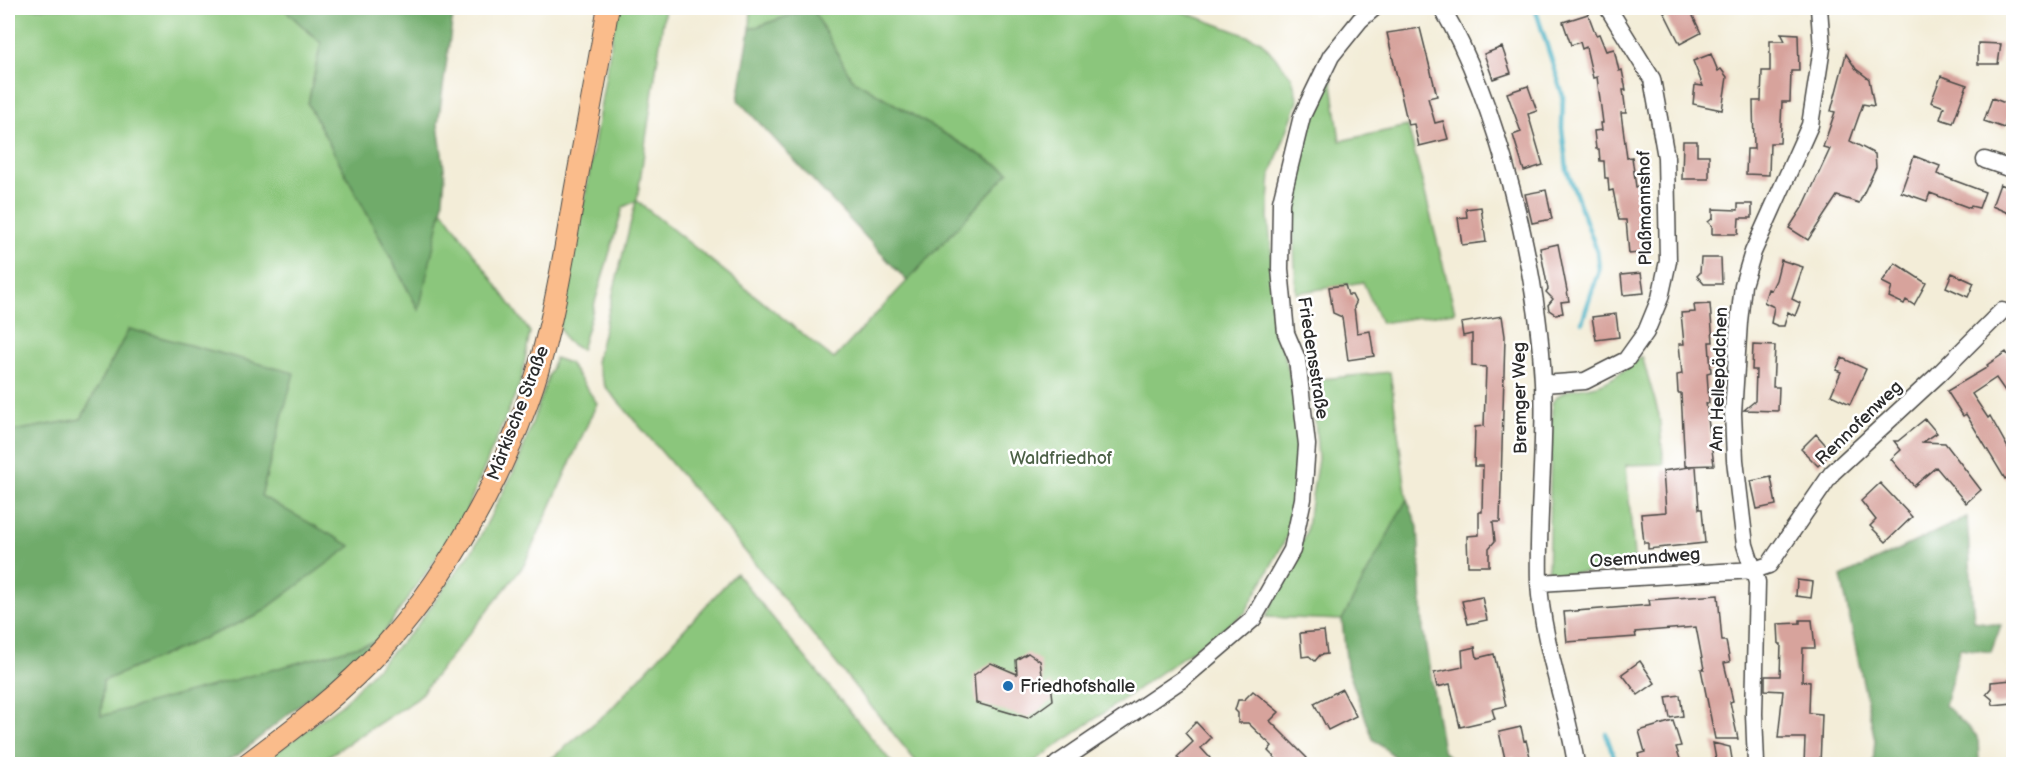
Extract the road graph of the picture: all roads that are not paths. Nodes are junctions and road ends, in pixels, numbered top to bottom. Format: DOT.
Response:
graph roads {
  1 [pos="608,8"];
  2 [pos="1374,8"];
  3 [pos="1442,8"];
  4 [pos="1608,8"];
  5 [pos="1819,8"];
  6 [pos="1985,160"];
  7 [pos="2013,170"];
  8 [pos="2002,311"];
  9 [pos="1543,384"];
  10 [pos="1754,570"];
  11 [pos="1539,583"];
  12 [pos="1082,757"];
  13 [pos="247,765"];
  14 [pos="1057,765"];
  15 [pos="1576,765"];
  16 [pos="1756,765"];
  1 -- 13 [label="main road, Märkische Straße"];
  2 -- 12 [label="street, Friedensstraße"];
  3 -- 9 [label="street, Bremger Weg"];
  4 -- 9 [label="street, Plaßmannshof"];
  5 -- 10 [label="street, Am Hellepädchen"];
  6 -- 7 [label="street"];
  8 -- 10 [label="street, Rennofenweg"];
  9 -- 11 [label="street, Bremger Weg"];
  10 -- 11 [label="street, Osemundweg"];
  10 -- 16 [label="street, Am Hellepädchen"];
  11 -- 15 [label="street, Bremger Weg"];
  12 -- 14 [label="street, Friedensstraße"];
}
